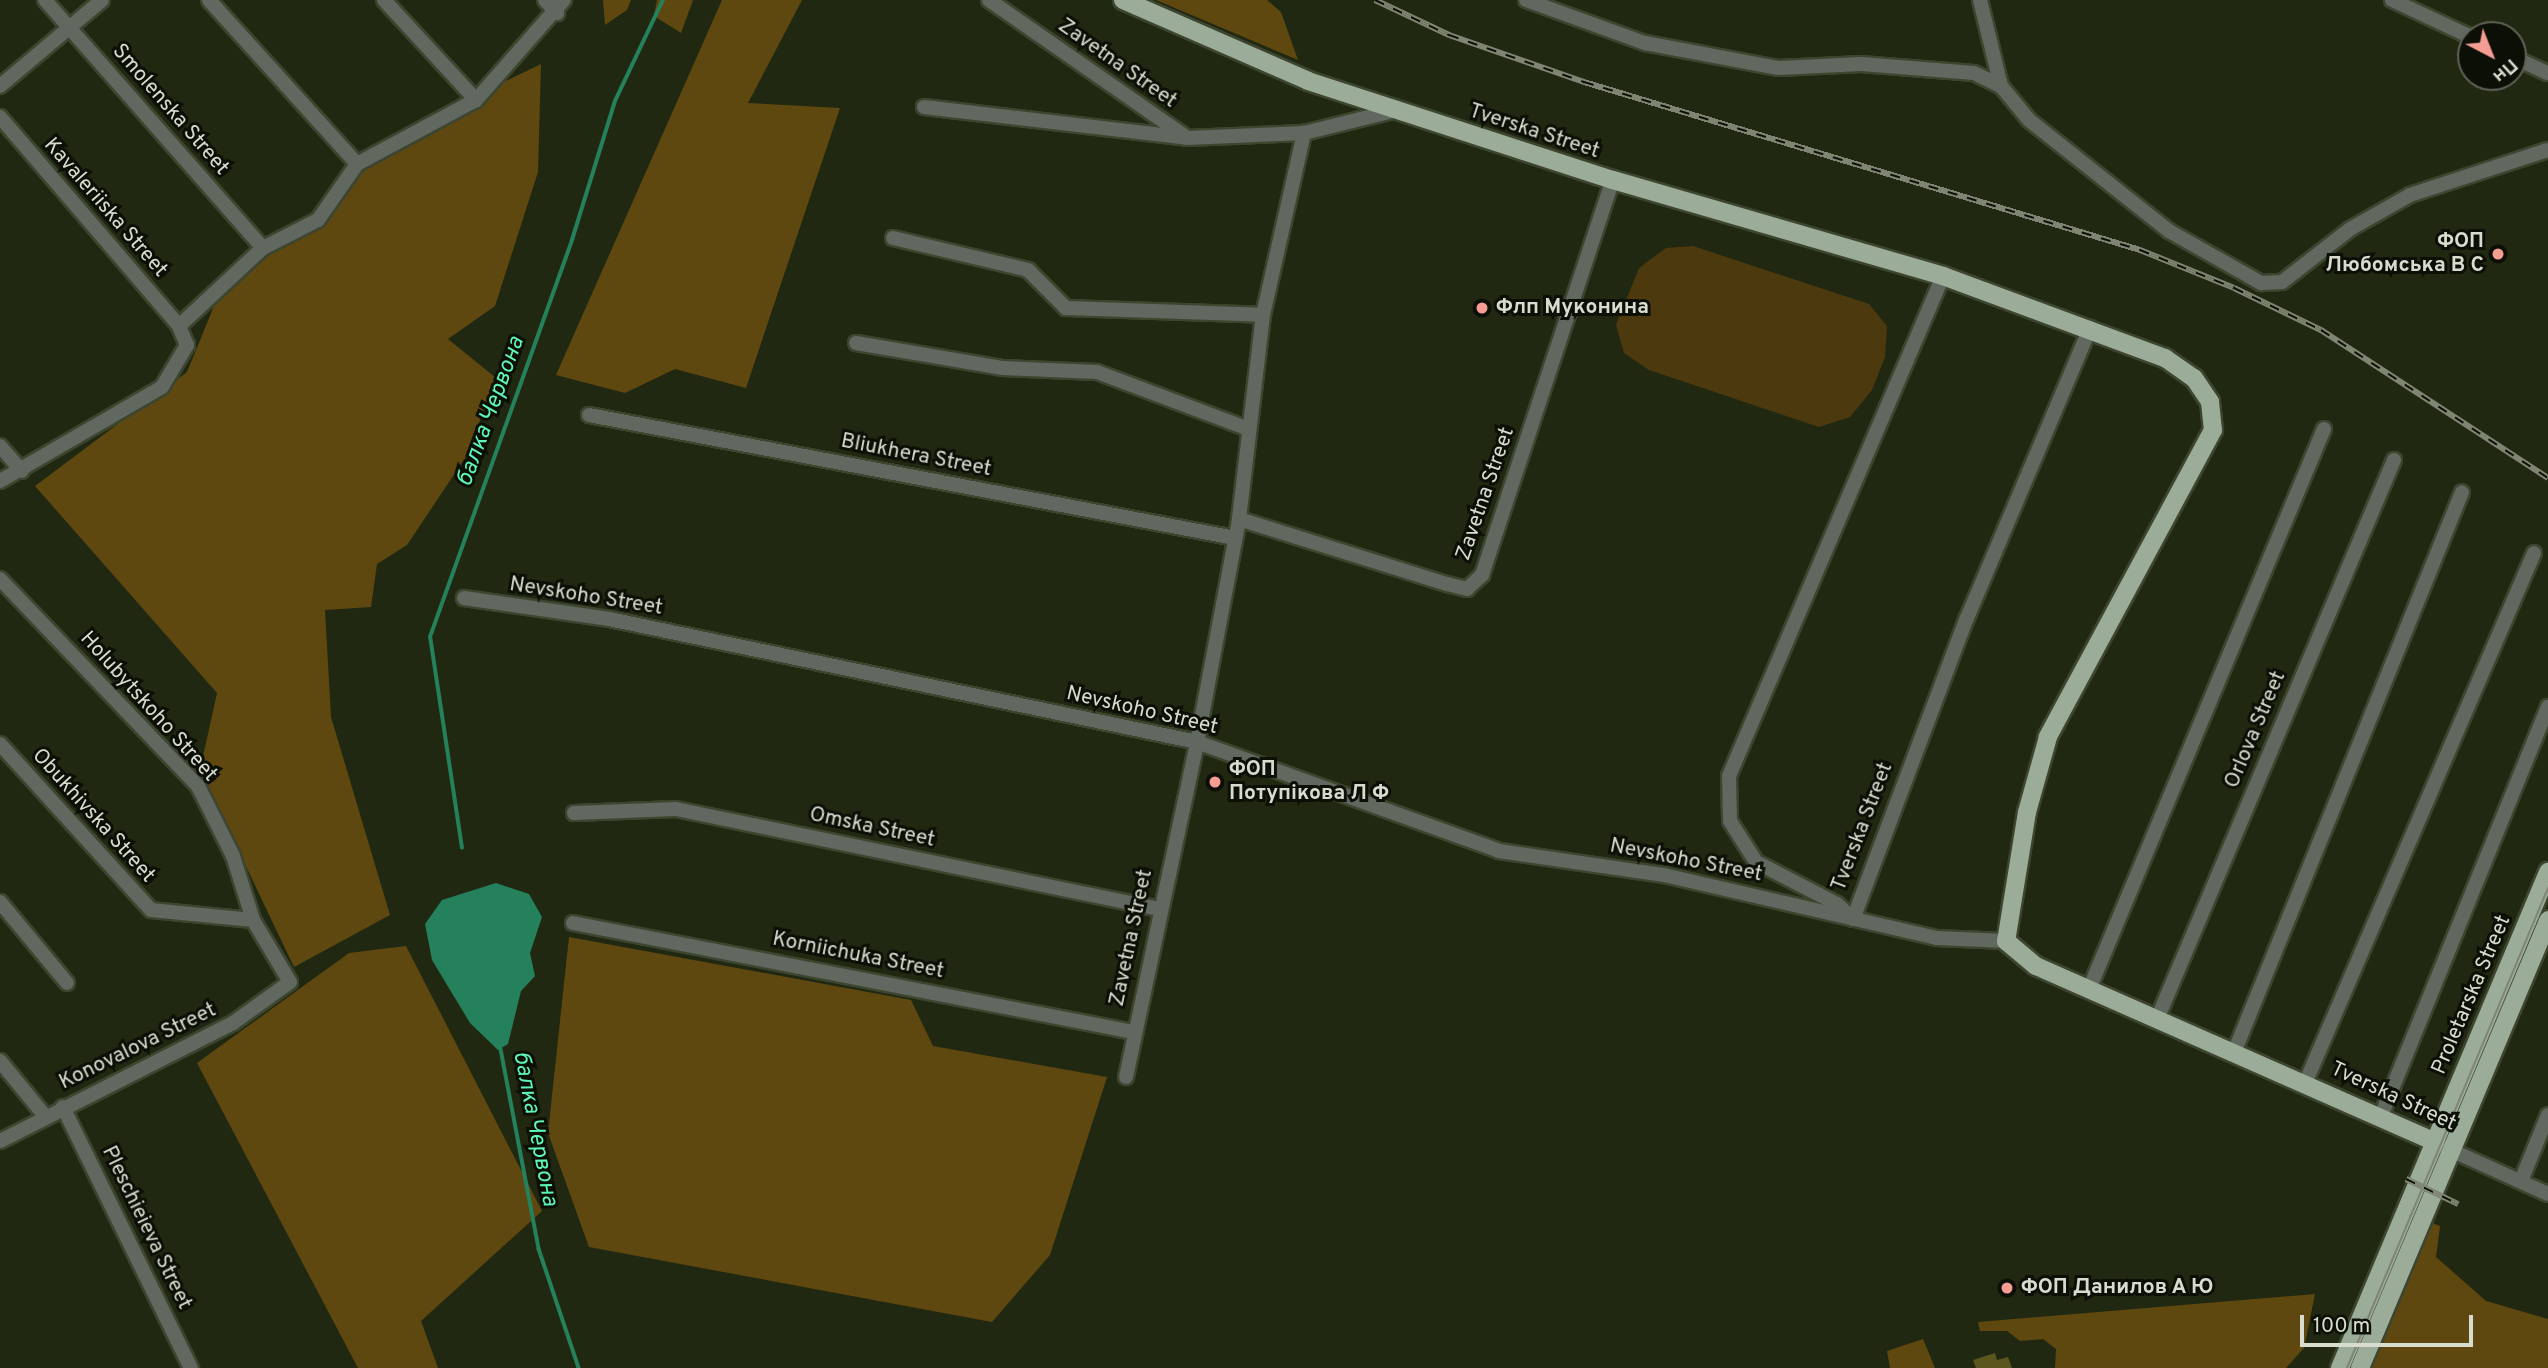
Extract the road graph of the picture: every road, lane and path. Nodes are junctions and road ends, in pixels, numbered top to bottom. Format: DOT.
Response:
graph roads {
  1 [pos="45,0"];
  2 [pos="102,0"];
  3 [pos="209,0"];
  4 [pos="384,0"];
  5 [pos="545,0"];
  6 [pos="565,0"];
  7 [pos="989,0"];
  8 [pos="1124,0"];
  9 [pos="1526,0"];
  10 [pos="1980,0"];
  11 [pos="2392,0"];
  12 [pos="556,13"];
  13 [pos="69,27"];
  14 [pos="2457,30"];
  15 [pos="2527,64"];
  16 [pos="2548,74"];
  17 [pos="0,86"];
  18 [pos="2001,86"];
  19 [pos="476,100"];
  20 [pos="924,107"];
  21 [pos="1392,111"];
  22 [pos="0,117"];
  23 [pos="1304,133"];
  24 [pos="1187,138"];
  25 [pos="2548,149"];
  26 [pos="357,164"];
  27 [pos="1613,180"];
  28 [pos="893,238"];
  29 [pos="263,248"];
  30 [pos="1943,276"];
  31 [pos="1263,315"];
  32 [pos="179,326"];
  33 [pos="2090,328"];
  34 [pos="856,344"];
  35 [pos="589,415"];
  36 [pos="1249,429"];
  37 [pos="2324,429"];
  38 [pos="0,446"];
  39 [pos="2394,460"];
  40 [pos="22,471"];
  41 [pos="0,481"];
  42 [pos="2462,492"];
  43 [pos="1239,519"];
  44 [pos="1235,538"];
  45 [pos="2534,553"];
  46 [pos="0,579"];
  47 [pos="464,598"];
  48 [pos="2548,708"];
  49 [pos="1197,742"];
  50 [pos="0,744"];
  51 [pos="574,813"];
  52 [pos="2546,880"];
  53 [pos="0,902"];
  54 [pos="1159,909"];
  55 [pos="1853,919"];
  56 [pos="253,920"];
  57 [pos="2548,920"];
  58 [pos="573,923"];
  59 [pos="2006,941"];
  60 [pos="67,983"];
  61 [pos="2090,987"];
  62 [pos="2158,1017"];
  63 [pos="1133,1032"];
  64 [pos="2235,1050"];
  65 [pos="0,1061"];
  66 [pos="1126,1077"];
  67 [pos="2306,1081"];
  68 [pos="63,1107"];
  69 [pos="2548,1115"];
  70 [pos="45,1116"];
  71 [pos="2381,1116"];
  72 [pos="0,1141"];
  73 [pos="2435,1142"];
  74 [pos="2453,1150"];
  75 [pos="2521,1181"];
  76 [pos="2548,1194"];
  77 [pos="191,1368"];
  78 [pos="2340,1368"];
  79 [pos="2360,1368"];
  1 -- 13 [label="street, Smolenska Street"];
  2 -- 13 [label="street"];
  3 -- 26 [label="street"];
  4 -- 19 [label="street"];
  5 -- 12 [label="street"];
  6 -- 12 [label="street"];
  7 -- 24 [label="street, Zavetna Street"];
  8 -- 21 [label="main road, Tverska Street"];
  9 -- 18 [label="street"];
  10 -- 18 [label="street"];
  11 -- 14 [label="street"];
  12 -- 19 [label="street"];
  13 -- 17 [label="street"];
  13 -- 29 [label="street, Smolenska Street"];
  15 -- 16 [label="street"];
  18 -- 25 [label="street"];
  19 -- 26 [label="street"];
  20 -- 24 [label="street"];
  21 -- 23 [label="street"];
  21 -- 27 [label="main road, Tverska Street"];
  22 -- 32 [label="street, Kavaleriiska Street"];
  23 -- 24 [label="street"];
  23 -- 31 [label="street, Zavetna Street"];
  26 -- 29 [label="street"];
  27 -- 30 [label="main road, Tverska Street"];
  27 -- 43 [label="street, Zavetna Street"];
  28 -- 31 [label="street"];
  29 -- 32 [label="street"];
  30 -- 33 [label="main road, Tverska Street"];
  30 -- 55 [label="street, Tverska Street"];
  31 -- 36 [label="street, Zavetna Street"];
  32 -- 40 [label="street"];
  33 -- 55 [label="street, Tverska Street"];
  33 -- 59 [label="main road, Tverska Street"];
  34 -- 36 [label="street"];
  35 -- 44 [label="street, Bliukhera Street"];
  36 -- 43 [label="street, Zavetna Street"];
  37 -- 61 [label="street"];
  38 -- 40 [label="street"];
  39 -- 62 [label="street, Orlova Street"];
  40 -- 41 [label="street"];
  42 -- 64 [label="street"];
  43 -- 44 [label="street, Zavetna Street"];
  44 -- 49 [label="street, Zavetna Street"];
  45 -- 67 [label="street"];
  46 -- 56 [label="street, Holubytskoho Street"];
  47 -- 49 [label="street, Nevskoho Street"];
  48 -- 71 [label="street"];
  49 -- 54 [label="street, Zavetna Street"];
  49 -- 55 [label="street, Nevskoho Street"];
  50 -- 56 [label="street, Obukhivska Street"];
  51 -- 54 [label="street, Omska Street"];
  52 -- 73 [label="main road, Proletarska Street"];
  53 -- 60 [label="street"];
  54 -- 63 [label="street, Zavetna Street"];
  55 -- 59 [label="street, Nevskoho Street"];
  56 -- 68 [label="street, Konovalova Street"];
  57 -- 74 [label="main road, Proletarska Street"];
  58 -- 63 [label="street, Korniichuka Street"];
  59 -- 61 [label="main road, Tverska Street"];
  61 -- 62 [label="main road, Tverska Street"];
  62 -- 64 [label="main road, Tverska Street"];
  63 -- 66 [label="street, Zavetna Street"];
  64 -- 67 [label="main road, Tverska Street"];
  65 -- 70 [label="street"];
  67 -- 71 [label="main road, Tverska Street"];
  68 -- 70 [label="street, Konovalova Street"];
  68 -- 77 [label="street, Pleschieieva Street"];
  69 -- 75 [label="street"];
  70 -- 72 [label="street, Konovalova Street"];
  71 -- 73 [label="main road, Tverska Street"];
  73 -- 74 [label="street, Tverska Street"];
  73 -- 78 [label="main road, Proletarska Street"];
  74 -- 75 [label="street, Tverska Street"];
  74 -- 79 [label="main road, Proletarska Street"];
  75 -- 76 [label="street, Tverska Street"];
}
